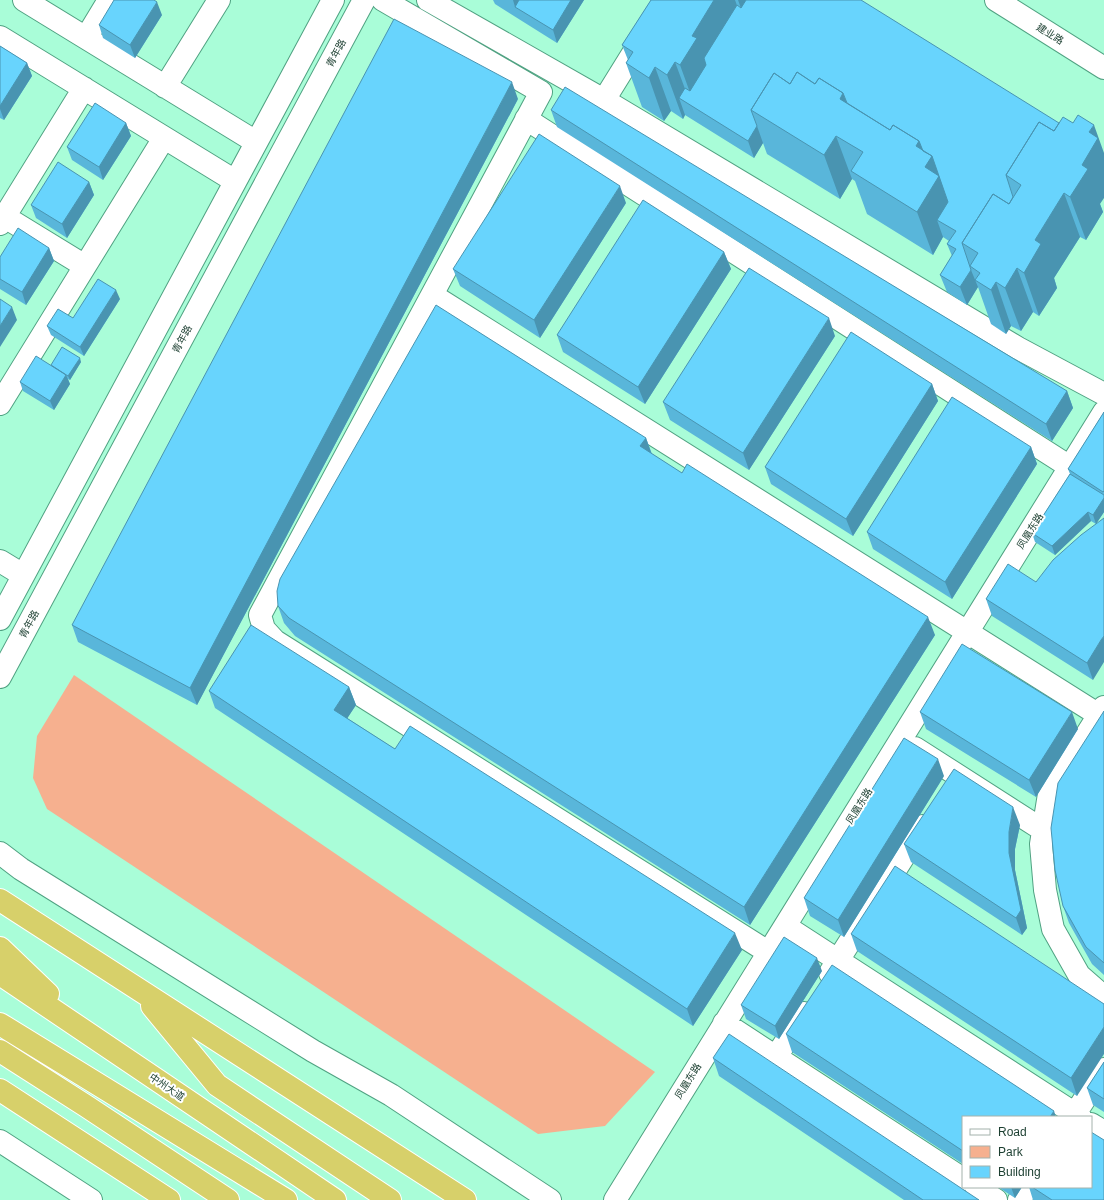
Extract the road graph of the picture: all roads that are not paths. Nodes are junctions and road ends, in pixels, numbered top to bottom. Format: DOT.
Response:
graph roads {
  1 [pos="24,0"];
  2 [pos="110,0"];
  3 [pos="218,0"];
  4 [pos="333,0"];
  5 [pos="364,0"];
  6 [pos="383,0"];
  7 [pos="428,0"];
  8 [pos="666,0"];
  9 [pos="996,0"];
  10 [pos="0,37"];
  11 [pos="86,38"];
  12 [pos="1104,68"];
  13 [pos="165,86"];
  14 [pos="84,88"];
  15 [pos="604,100"];
  16 [pos="526,119"];
  17 [pos="164,138"];
  18 [pos="256,142"];
  19 [pos="235,181"];
  20 [pos="2,218"];
  21 [pos="85,266"];
  22 [pos="432,295"];
  23 [pos="3,392"];
  24 [pos="1104,394"];
  25 [pos="1104,412"];
  26 [pos="1070,467"];
  27 [pos="0,561"];
  28 [pos="23,576"];
  29 [pos="0,619"];
  30 [pos="967,633"];
  31 [pos="0,678"];
  32 [pos="1101,710"];
  33 [pos="901,739"];
  34 [pos="935,808"];
  35 [pos="1043,830"];
  36 [pos="0,853"];
  37 [pos="0,900"];
  38 [pos="785,926"];
  39 [pos="0,948"];
  40 [pos="768,952"];
  41 [pos="838,960"];
  42 [pos="0,974"];
  43 [pos="139,989"];
  44 [pos="1104,997"];
  45 [pos="0,1024"];
  46 [pos="724,1024"];
  47 [pos="0,1034"];
  48 [pos="94,1038"];
  49 [pos="0,1052"];
  50 [pos="776,1057"];
  51 [pos="70,1067"];
  52 [pos="1104,1069"];
  53 [pos="0,1090"];
  54 [pos="1077,1116"];
  55 [pos="1081,1116"];
  56 [pos="1092,1125"];
  57 [pos="1104,1132"];
  58 [pos="0,1141"];
  59 [pos="962,1178"];
  60 [pos="978,1188"];
  61 [pos="1027,1188"];
  62 [pos="91,1200"];
  63 [pos="169,1200"];
  64 [pos="228,1200"];
  65 [pos="286,1200"];
  66 [pos="335,1200"];
  67 [pos="390,1200"];
  68 [pos="465,1200"];
  69 [pos="550,1200"];
  70 [pos="615,1200"];
  71 [pos="996,1200"];
  72 [pos="1020,1200"];
  1 -- 11 [label="street"];
  2 -- 11 [label="street"];
  3 -- 13 [label="street"];
  4 -- 18 [label="street"];
  5 -- 31 [label="street, 青年路"];
  6 -- 16 [label="street"];
  7 -- 15 [label="street"];
  8 -- 15 [label="street"];
  9 -- 12 [label="street, 建业路"];
  10 -- 14 [label="street"];
  11 -- 13 [label="street"];
  13 -- 18 [label="street"];
  14 -- 17 [label="street"];
  14 -- 20 [label="street"];
  15 -- 24 [label="street"];
  16 -- 22 [label="street"];
  16 -- 26 [label="street"];
  17 -- 19 [label="street"];
  17 -- 21 [label="street"];
  18 -- 19 [label="street"];
  19 -- 28 [label="street"];
  20 -- 21 [label="street"];
  21 -- 23 [label="street"];
  22 -- 30 [label="street"];
  22 -- 40 [label="street"];
  25 -- 26 [label="street, 凤凰东路"];
  26 -- 30 [label="street, 凤凰东路"];
  27 -- 28 [label="street"];
  28 -- 29 [label="street"];
  30 -- 32 [label="street"];
  30 -- 33 [label="street, 凤凰东路"];
  32 -- 35 [label="street"];
  33 -- 35 [label="street"];
  33 -- 38 [label="street, 凤凰东路"];
  34 -- 41 [label="street"];
  35 -- 44 [label="street"];
  36 -- 69 [label="street"];
  37 -- 43 [label="highway"];
  38 -- 40 [label="street, 凤凰东路"];
  38 -- 41 [label="street"];
  39 -- 48 [label="highway"];
  40 -- 46 [label="street, 凤凰东路"];
  41 -- 50 [label="street"];
  41 -- 54 [label="street"];
  42 -- 48 [label="highway, 中州大道"];
  43 -- 67 [label="highway"];
  43 -- 68 [label="highway"];
  45 -- 51 [label="highway"];
  46 -- 50 [label="street"];
  46 -- 70 [label="street, 凤凰东路"];
  47 -- 51 [label="highway"];
  48 -- 66 [label="highway, 中州大道"];
  49 -- 64 [label="highway"];
  50 -- 59 [label="street"];
  51 -- 65 [label="highway"];
  52 -- 55 [label="street"];
  53 -- 63 [label="highway"];
  56 -- 57 [label="street"];
  58 -- 62 [label="street"];
  60 -- 71 [label="street"];
  61 -- 72 [label="street"];
}
